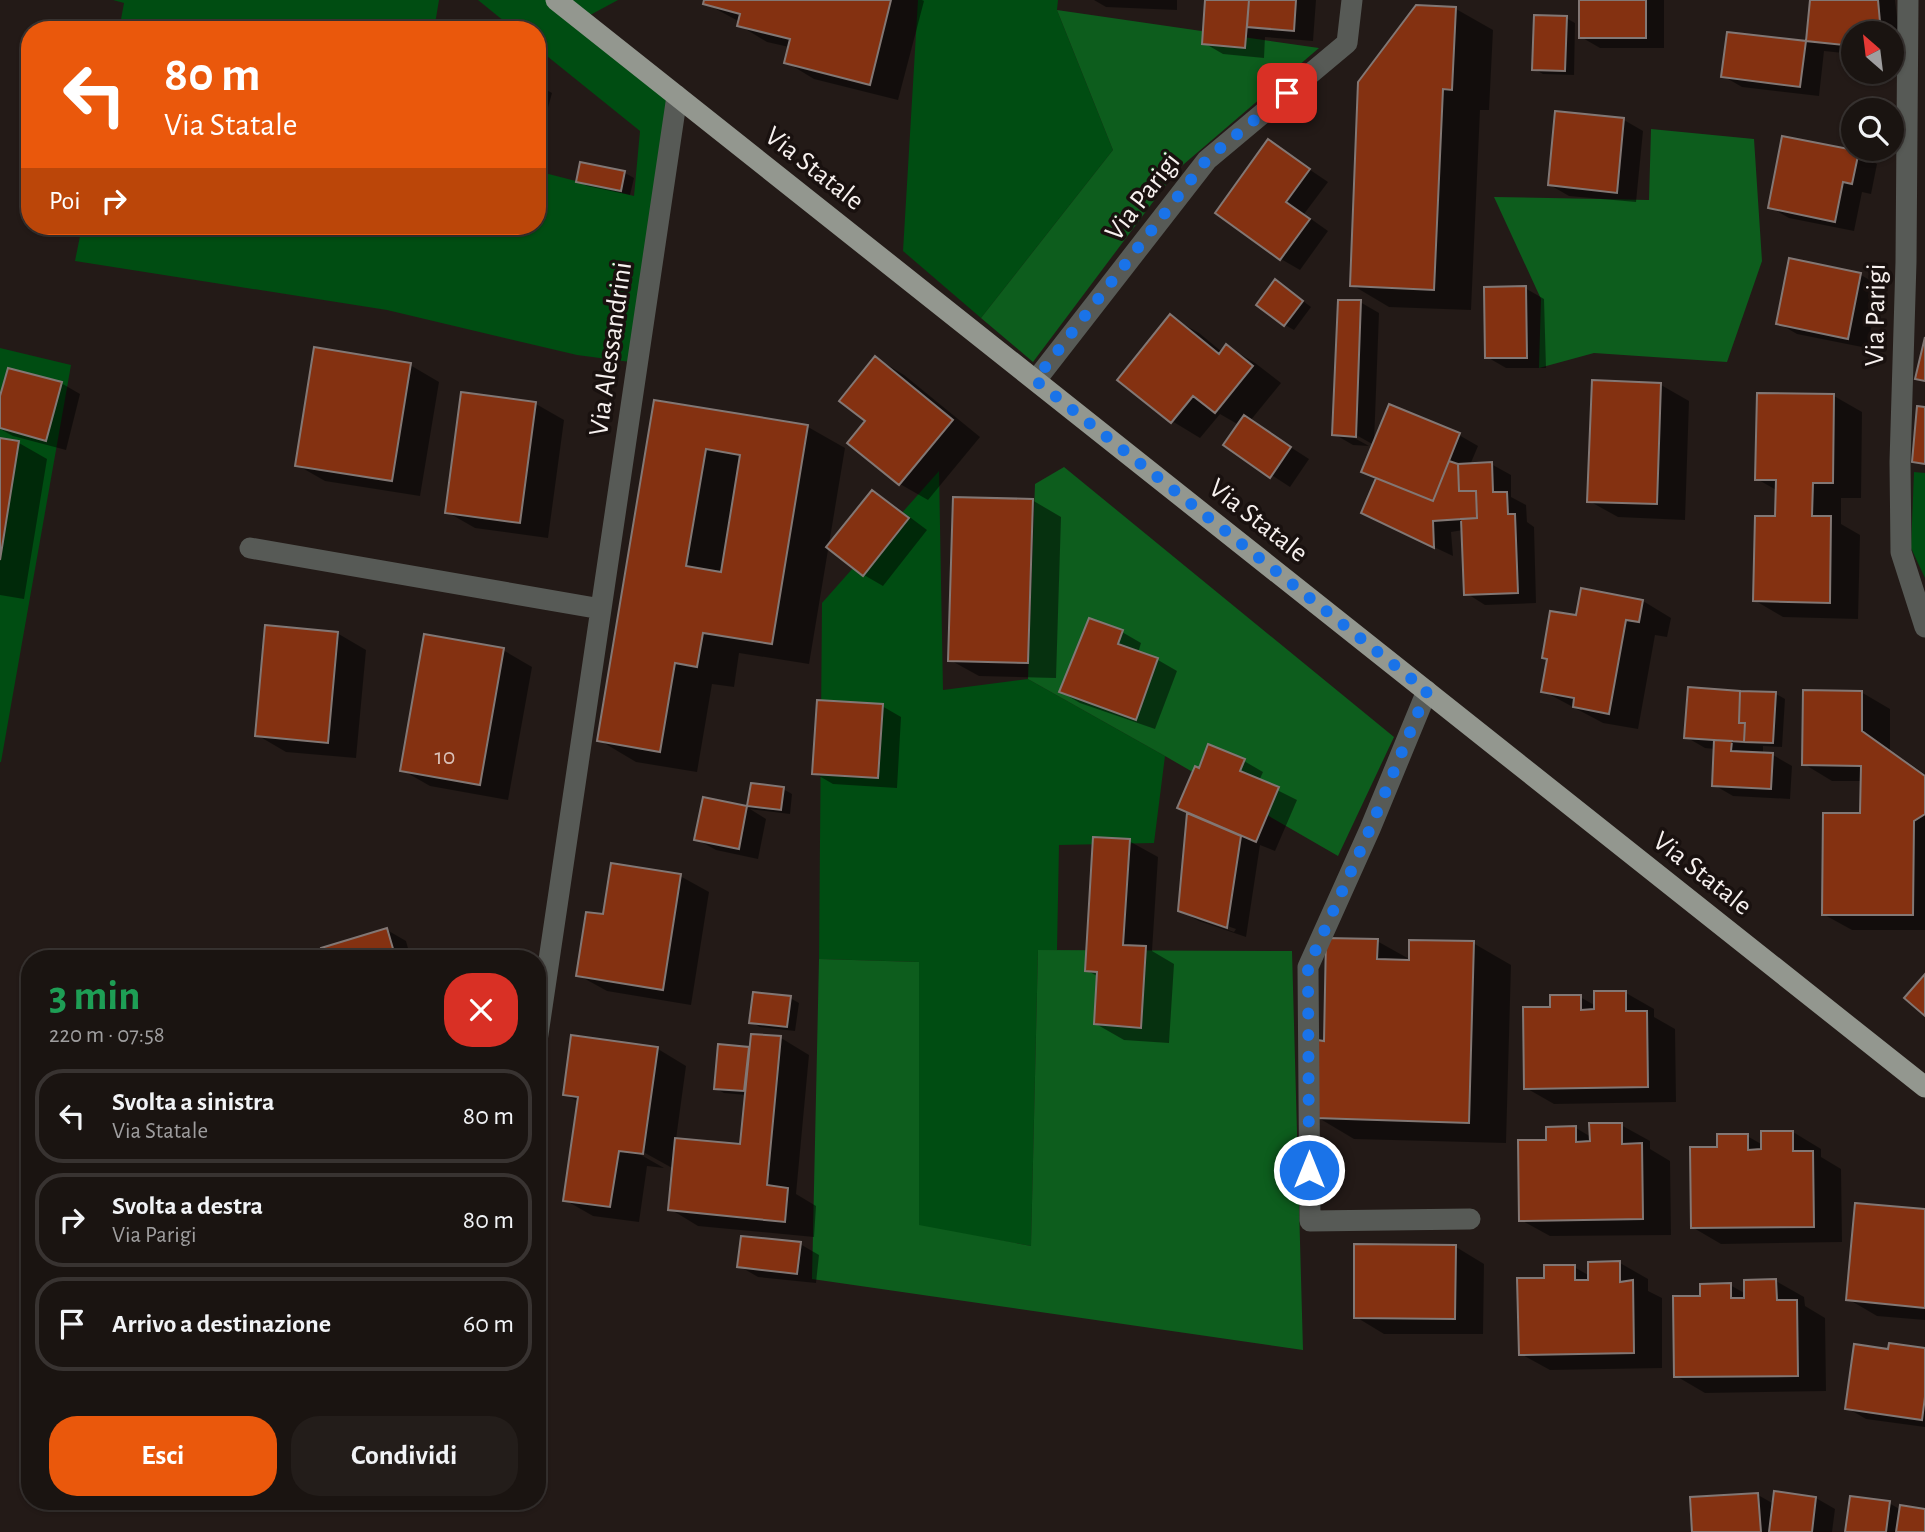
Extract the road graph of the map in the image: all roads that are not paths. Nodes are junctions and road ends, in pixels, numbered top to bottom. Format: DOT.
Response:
graph roads {
  1 [pos="556,0"];
  2 [pos="1352,0"];
  3 [pos="1908,0"];
  4 [pos="677,96"];
  5 [pos="1035,380"];
  6 [pos="250,548"];
  7 [pos="601,609"];
  8 [pos="1925,627"];
  9 [pos="1427,691"];
  10 [pos="546,980"];
  11 [pos="1925,1087"];
  12 [pos="1469,1219"];
  1 -- 4 [label="main road, Via Statale"];
  2 -- 5 [label="street, Via Parigi"];
  3 -- 8 [label="street, Via Parigi"];
  4 -- 5 [label="main road, Via Statale"];
  4 -- 7 [label="street, Via Alessandrini"];
  5 -- 9 [label="main road, Via Statale"];
  6 -- 7 [label="street"];
  7 -- 10 [label="street, Via Alessandrini"];
  9 -- 11 [label="main road, Via Statale"];
  9 -- 12 [label="street"];
}
